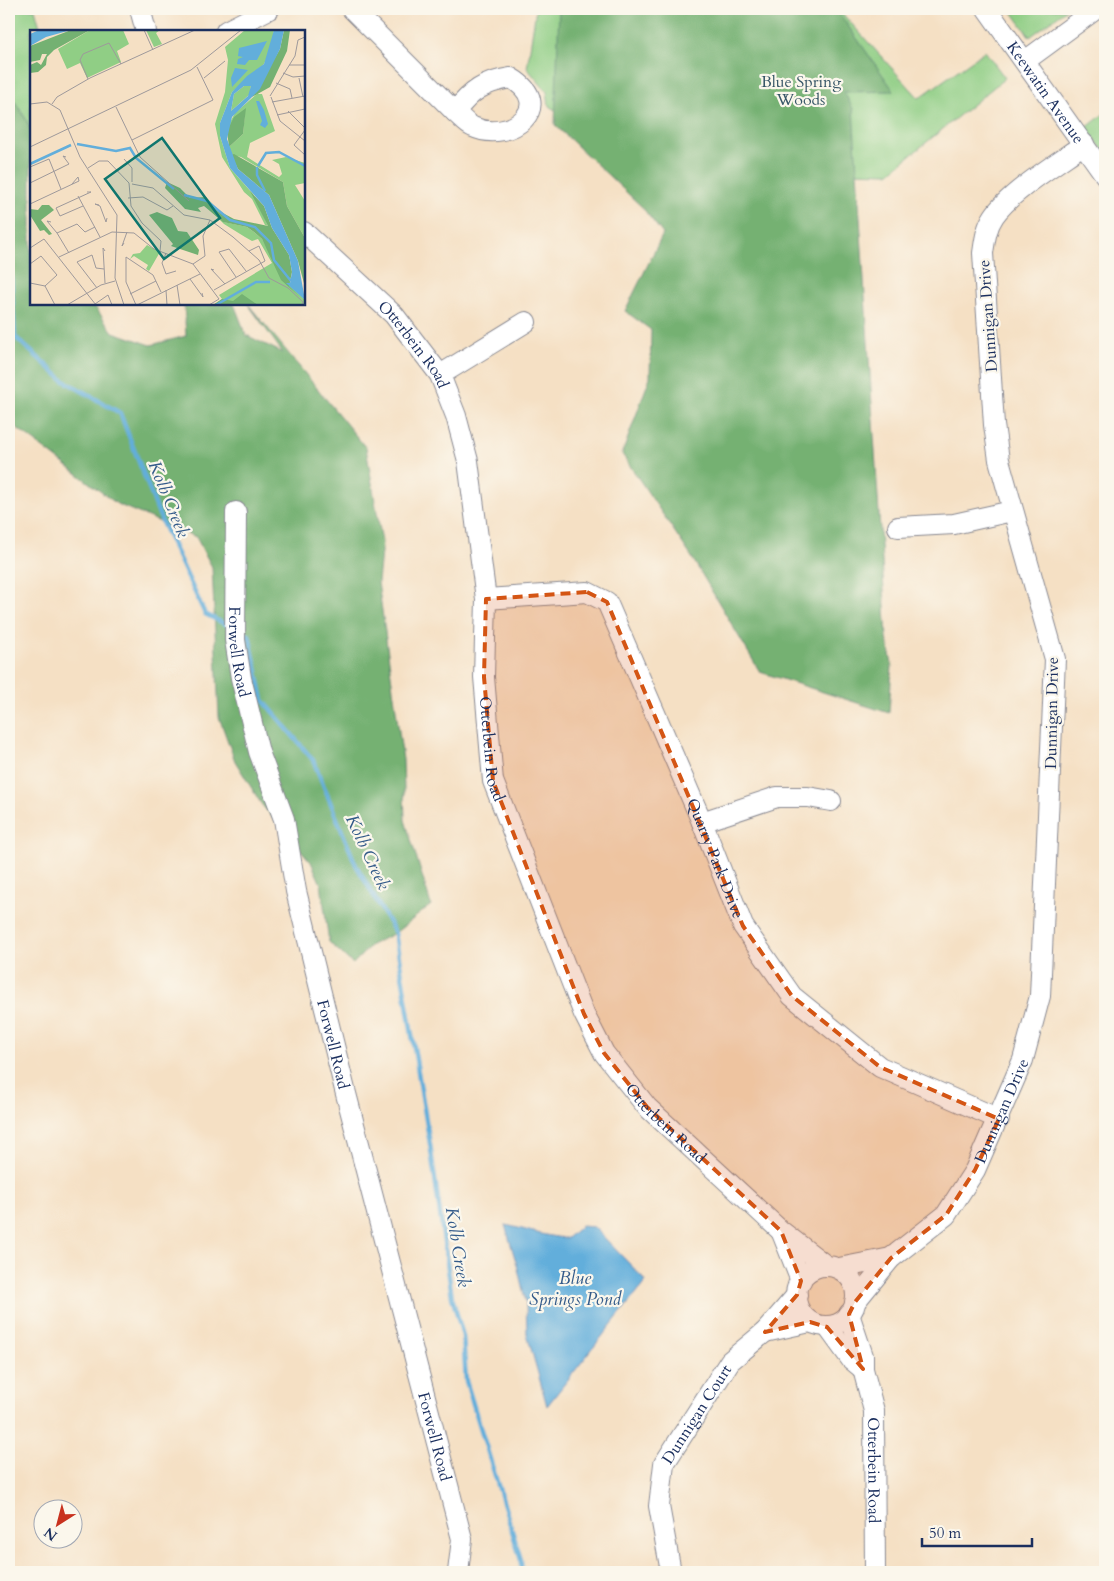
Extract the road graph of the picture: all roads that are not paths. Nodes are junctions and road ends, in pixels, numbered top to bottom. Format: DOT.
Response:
graph roads {
  1 [pos="140,9"];
  2 [pos="269,9"];
  3 [pos="352,9"];
  4 [pos="987,9"];
  5 [pos="1096,9"];
  6 [pos="146,30"];
  7 [pos="228,30"];
  8 [pos="1025,61"];
  9 [pos="455,112"];
  10 [pos="1084,144"];
  11 [pos="1105,175"];
  12 [pos="305,233"];
  13 [pos="526,322"];
  14 [pos="440,376"];
  15 [pos="1012,511"];
  16 [pos="236,512"];
  17 [pos="898,527"];
  18 [pos="486,599"];
  19 [pos="831,801"];
  20 [pos="702,822"];
  21 [pos="999,1119"];
  22 [pos="781,1231"];
  23 [pos="892,1258"];
  24 [pos="832,1267"];
  25 [pos="799,1288"];
  26 [pos="852,1308"];
  27 [pos="818,1324"];
  28 [pos="765,1332"];
  29 [pos="863,1369"];
  30 [pos="458,1572"];
  31 [pos="671,1572"];
  32 [pos="875,1572"];
  1 -- 6 [label="street"];
  2 -- 7 [label="street"];
  3 -- 9 [label="street"];
  4 -- 8 [label="street, Keewatin Avenue"];
  5 -- 8 [label="street"];
  8 -- 10 [label="street, Keewatin Avenue"];
  10 -- 11 [label="street, Keewatin Avenue"];
  10 -- 15 [label="street, Dunnigan Drive"];
  12 -- 14 [label="street, Otterbein Road"];
  13 -- 14 [label="street"];
  14 -- 18 [label="street, Otterbein Road"];
  15 -- 17 [label="street"];
  15 -- 21 [label="street, Dunnigan Drive"];
  16 -- 30 [label="street, Forwell Road"];
  18 -- 20 [label="street, Quarry Park Drive"];
  18 -- 22 [label="street, Otterbein Road"];
  19 -- 20 [label="street"];
  20 -- 21 [label="street, Quarry Park Drive"];
  21 -- 23 [label="street, Dunnigan Drive"];
  22 -- 24 [label="street, Otterbein Road"];
  22 -- 25 [label="street, Otterbein Road"];
  23 -- 24 [label="street, Dunnigan Drive"];
  23 -- 26 [label="street, Dunnigan Drive"];
  24 -- 25 [label="street"];
  24 -- 26 [label="street, Otterbein Road"];
  25 -- 27 [label="street, Otterbein Road"];
  25 -- 28 [label="street, Dunnigan Court"];
  26 -- 27 [label="street"];
  26 -- 29 [label="street, Otterbein Road"];
  27 -- 28 [label="street, Dunnigan Court"];
  27 -- 29 [label="street, Otterbein Road"];
  28 -- 31 [label="street, Dunnigan Court"];
  29 -- 32 [label="street, Otterbein Road"];
}
